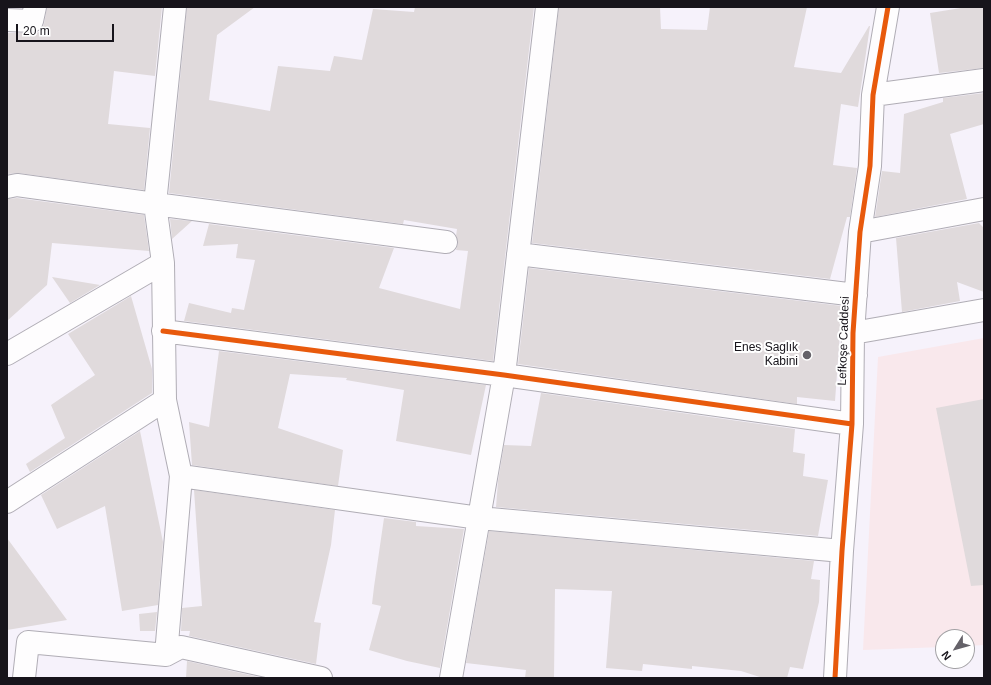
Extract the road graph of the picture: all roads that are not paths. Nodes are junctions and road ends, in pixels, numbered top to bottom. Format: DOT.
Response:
graph roads {
  1 [pos="35,7"];
  2 [pos="175,7"];
  3 [pos="547,7"];
  4 [pos="888,7"];
  5 [pos="7,20"];
  6 [pos="984,80"];
  7 [pos="873,95"];
  8 [pos="7,187"];
  9 [pos="155,204"];
  10 [pos="984,209"];
  11 [pos="860,232"];
  12 [pos="446,242"];
  13 [pos="518,254"];
  14 [pos="163,263"];
  15 [pos="856,295"];
  16 [pos="984,310"];
  17 [pos="163,331"];
  18 [pos="853,333"];
  19 [pos="7,354"];
  20 [pos="504,376"];
  21 [pos="165,400"];
  22 [pos="852,424"];
  23 [pos="181,476"];
  24 [pos="7,502"];
  25 [pos="479,518"];
  26 [pos="842,551"];
  27 [pos="166,655"];
  28 [pos="24,678"];
  29 [pos="322,678"];
  30 [pos="451,678"];
  31 [pos="835,678"];
  1 -- 5 [label="street"];
  2 -- 9 [label="street"];
  3 -- 13 [label="street"];
  4 -- 7 [label="street, Lefkoşe Caddesi"];
  6 -- 7 [label="street"];
  7 -- 11 [label="street, Lefkoşe Caddesi"];
  8 -- 9 [label="street"];
  9 -- 12 [label="street"];
  9 -- 14 [label="street"];
  10 -- 11 [label="street"];
  11 -- 15 [label="street, Lefkoşe Caddesi"];
  13 -- 15 [label="street"];
  13 -- 20 [label="street"];
  14 -- 17 [label="street"];
  14 -- 19 [label="street"];
  15 -- 18 [label="street, Lefkoşe Caddesi"];
  16 -- 18 [label="street"];
  17 -- 20 [label="street"];
  17 -- 21 [label="street"];
  18 -- 22 [label="street, Lefkoşe Caddesi"];
  20 -- 22 [label="street"];
  20 -- 25 [label="street"];
  21 -- 23 [label="street"];
  21 -- 24 [label="street"];
  22 -- 26 [label="street, Lefkoşe Caddesi"];
  23 -- 25 [label="street"];
  23 -- 27 [label="street"];
  25 -- 26 [label="street"];
  25 -- 30 [label="street"];
  26 -- 31 [label="street, Lefkoşe Caddesi"];
  27 -- 28 [label="street"];
  27 -- 29 [label="street"];
}
